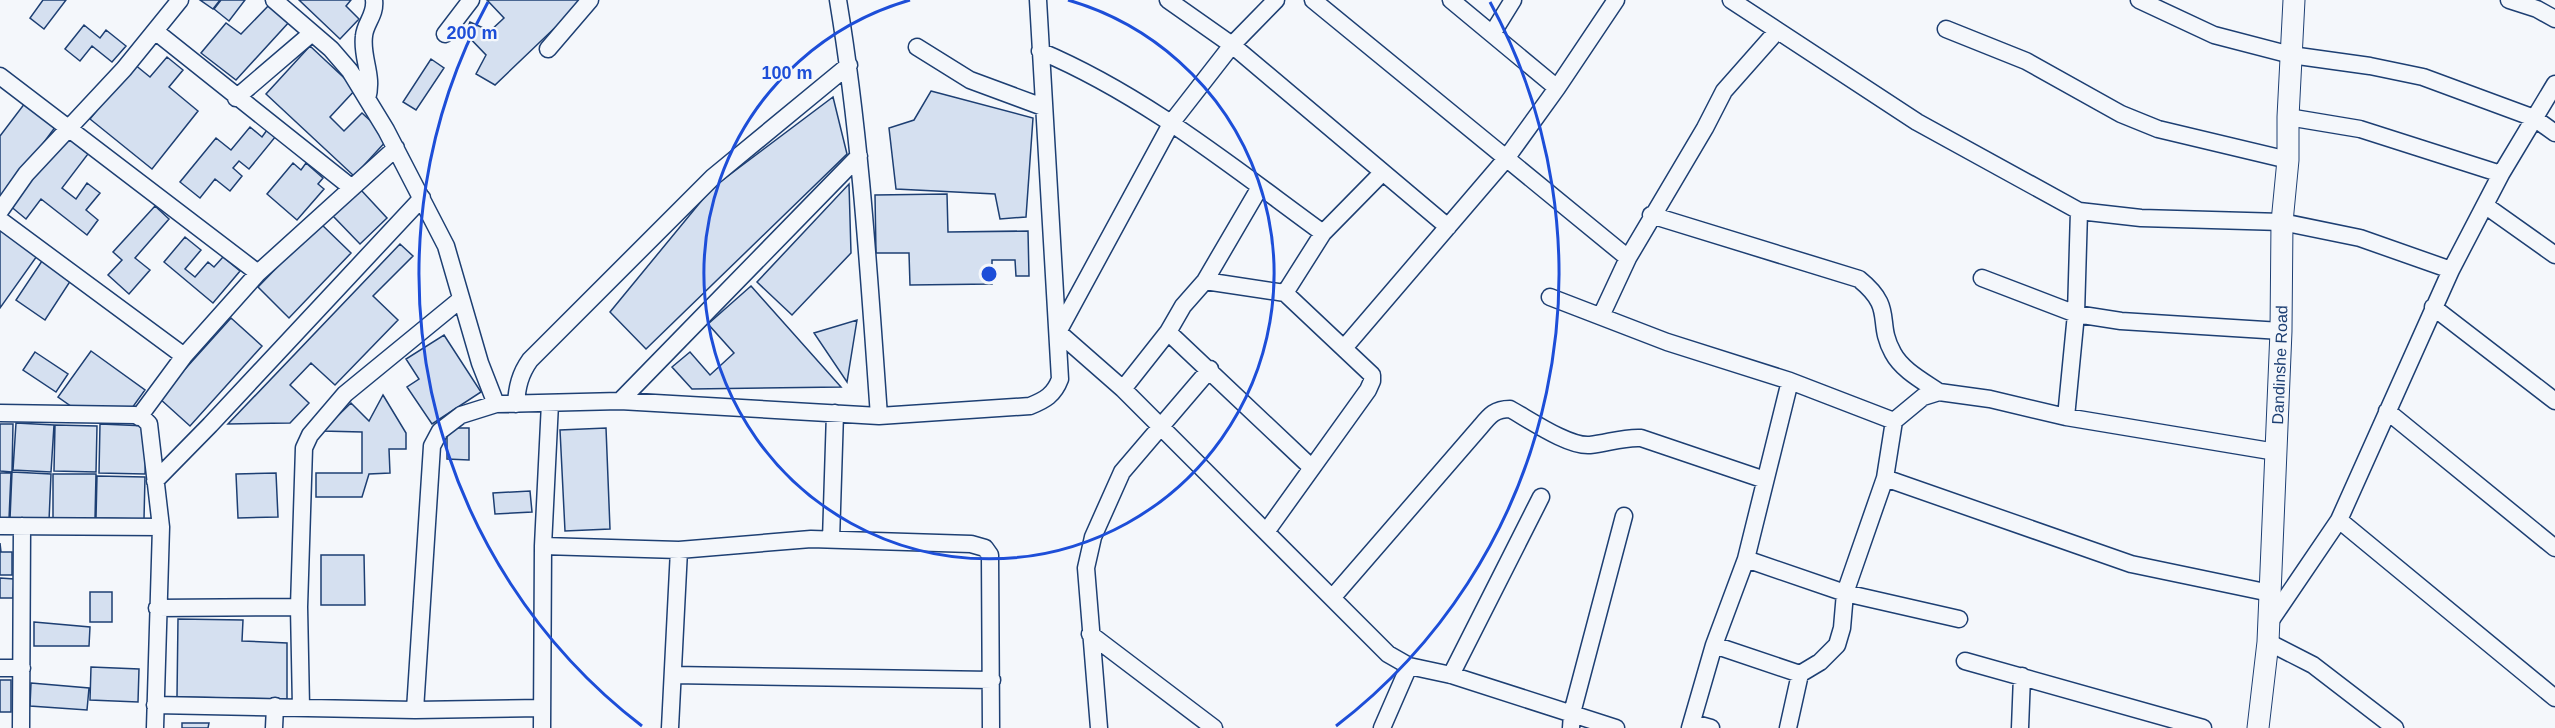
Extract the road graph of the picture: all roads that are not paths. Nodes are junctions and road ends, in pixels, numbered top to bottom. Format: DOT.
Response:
graph roads {
  1 [pos="180,0"];
  2 [pos="274,0"];
  3 [pos="374,0"];
  4 [pos="471,0"];
  5 [pos="590,0"];
  6 [pos="838,0"];
  7 [pos="1038,0"];
  8 [pos="1168,0"];
  9 [pos="1276,0"];
  10 [pos="1313,0"];
  11 [pos="1451,0"];
  12 [pos="1513,0"];
  13 [pos="1616,0"];
  14 [pos="1731,0"];
  15 [pos="2139,0"];
  16 [pos="2294,0"];
  17 [pos="2509,0"];
  18 [pos="2539,4"];
  19 [pos="2555,19"];
  20 [pos="1946,29"];
  21 [pos="155,31"];
  22 [pos="1777,31"];
  23 [pos="312,33"];
  24 [pos="445,34"];
  25 [pos="1492,34"];
  26 [pos="1232,45"];
  27 [pos="917,47"];
  28 [pos="548,49"];
  29 [pos="1040,51"];
  30 [pos="2291,55"];
  31 [pos="849,65"];
  32 [pos="0,76"];
  33 [pos="2555,84"];
  34 [pos="1557,88"];
  35 [pos="236,98"];
  36 [pos="367,99"];
  37 [pos="1043,106"];
  38 [pos="2288,117"];
  39 [pos="2534,118"];
  40 [pos="1172,122"];
  41 [pos="68,128"];
  42 [pos="2555,133"];
  43 [pos="396,148"];
  44 [pos="860,156"];
  45 [pos="1505,160"];
  46 [pos="2288,160"];
  47 [pos="1382,173"];
  48 [pos="2501,174"];
  49 [pos="1260,187"];
  50 [pos="352,188"];
  51 [pos="422,198"];
  52 [pos="2486,206"];
  53 [pos="2079,211"];
  54 [pos="0,212"];
  55 [pos="1651,215"];
  56 [pos="0,220"];
  57 [pos="2282,222"];
  58 [pos="1448,227"];
  59 [pos="1323,233"];
  60 [pos="2555,255"];
  61 [pos="1628,258"];
  62 [pos="2451,270"];
  63 [pos="258,273"];
  64 [pos="1982,278"];
  65 [pos="1204,281"];
  66 [pos="1285,293"];
  67 [pos="1550,297"];
  68 [pos="461,299"];
  69 [pos="2433,307"];
  70 [pos="2076,314"];
  71 [pos="1601,316"];
  72 [pos="2281,331"];
  73 [pos="1058,332"];
  74 [pos="1168,332"];
  75 [pos="1344,348"];
  76 [pos="184,356"];
  77 [pos="1210,369"];
  78 [pos="1790,381"];
  79 [pos="1123,389"];
  80 [pos="1939,392"];
  81 [pos="620,401"];
  82 [pos="2555,401"];
  83 [pos="550,403"];
  84 [pos="496,404"];
  85 [pos="516,404"];
  86 [pos="2387,411"];
  87 [pos="0,413"];
  88 [pos="834,413"];
  89 [pos="879,416"];
  90 [pos="139,417"];
  91 [pos="2066,417"];
  92 [pos="1894,421"];
  93 [pos="1161,427"];
  94 [pos="2276,453"];
  95 [pos="1312,468"];
  96 [pos="1885,478"];
  97 [pos="1765,480"];
  98 [pos="155,481"];
  99 [pos="1541,497"];
  100 [pos="1624,516"];
  101 [pos="2339,520"];
  102 [pos="0,526"];
  103 [pos="22,526"];
  104 [pos="161,527"];
  105 [pos="1266,532"];
  106 [pos="831,540"];
  107 [pos="543,546"];
  108 [pos="2555,548"];
  109 [pos="679,550"];
  110 [pos="1746,559"];
  111 [pos="1845,593"];
  112 [pos="2270,593"];
  113 [pos="1332,598"];
  114 [pos="299,606"];
  115 [pos="158,608"];
  116 [pos="1959,619"];
  117 [pos="2268,632"];
  118 [pos="1089,634"];
  119 [pos="1714,645"];
  120 [pos="1965,661"];
  121 [pos="1409,666"];
  122 [pos="0,668"];
  123 [pos="21,668"];
  124 [pos="1800,674"];
  125 [pos="673,675"];
  126 [pos="1450,675"];
  127 [pos="2022,676"];
  128 [pos="992,680"];
  129 [pos="2555,698"];
  130 [pos="155,705"];
  131 [pos="275,706"];
  132 [pos="301,707"];
  133 [pos="542,708"];
  134 [pos="415,710"];
  135 [pos="1572,721"];
  136 [pos="1692,725"];
  137 [pos="21,728"];
  138 [pos="155,728"];
  139 [pos="274,728"];
  140 [pos="542,728"];
  141 [pos="670,728"];
  142 [pos="991,728"];
  143 [pos="1099,728"];
  144 [pos="1214,728"];
  145 [pos="1382,728"];
  146 [pos="1616,728"];
  147 [pos="1711,728"];
  148 [pos="1788,728"];
  149 [pos="2020,728"];
  150 [pos="2203,728"];
  151 [pos="2258,728"];
  152 [pos="2395,728"];
  1 -- 21 [label="street"];
  2 -- 23 [label="street"];
  3 -- 36 [label="street"];
  4 -- 24 [label="street"];
  5 -- 28 [label="street"];
  6 -- 31 [label="street"];
  7 -- 29 [label="street"];
  8 -- 26 [label="street"];
  9 -- 26 [label="street"];
  10 -- 45 [label="street"];
  11 -- 25 [label="street"];
  12 -- 25 [label="street"];
  13 -- 34 [label="street"];
  14 -- 22 [label="street"];
  15 -- 30 [label="street"];
  16 -- 30 [label="street, Dandinshe Road"];
  17 -- 18 [label="street"];
  18 -- 19 [label="street"];
  20 -- 46 [label="street"];
  21 -- 35 [label="street"];
  21 -- 41 [label="street"];
  22 -- 53 [label="street"];
  22 -- 55 [label="street"];
  23 -- 35 [label="street"];
  23 -- 36 [label="street"];
  25 -- 34 [label="street"];
  26 -- 40 [label="street"];
  26 -- 47 [label="street"];
  27 -- 37 [label="street"];
  29 -- 37 [label="street"];
  29 -- 40 [label="street"];
  30 -- 38 [label="street, Dandinshe Road"];
  30 -- 39 [label="street"];
  31 -- 44 [label="street"];
  31 -- 85 [label="street"];
  32 -- 41 [label="street"];
  33 -- 39 [label="street"];
  34 -- 45 [label="street"];
  35 -- 50 [label="street"];
  36 -- 43 [label="street"];
  37 -- 73 [label="street"];
  38 -- 46 [label="street, Dandinshe Road"];
  38 -- 48 [label="street"];
  39 -- 42 [label="street"];
  39 -- 48 [label="street"];
  40 -- 49 [label="street"];
  40 -- 73 [label="street"];
  41 -- 54 [label="street"];
  41 -- 63 [label="street"];
  43 -- 50 [label="street"];
  43 -- 51 [label="street"];
  44 -- 81 [label="street"];
  44 -- 89 [label="street"];
  45 -- 58 [label="street"];
  45 -- 61 [label="street"];
  46 -- 57 [label="street, Dandinshe Road"];
  47 -- 58 [label="street"];
  47 -- 59 [label="street"];
  48 -- 52 [label="street"];
  49 -- 59 [label="street"];
  49 -- 65 [label="street"];
  50 -- 63 [label="street"];
  51 -- 68 [label="street"];
  51 -- 98 [label="street"];
  52 -- 60 [label="street"];
  52 -- 62 [label="street"];
  53 -- 57 [label="street"];
  53 -- 70 [label="street"];
  55 -- 61 [label="street"];
  55 -- 80 [label="street"];
  56 -- 76 [label="street"];
  57 -- 62 [label="street"];
  57 -- 72 [label="street, Dandinshe Road"];
  58 -- 75 [label="street"];
  59 -- 66 [label="street"];
  61 -- 71 [label="street"];
  62 -- 69 [label="street"];
  63 -- 76 [label="street"];
  64 -- 70 [label="street"];
  65 -- 66 [label="street"];
  65 -- 74 [label="street"];
  66 -- 75 [label="street"];
  67 -- 71 [label="street"];
  68 -- 84 [label="street"];
  68 -- 114 [label="street"];
  69 -- 82 [label="street"];
  69 -- 86 [label="street"];
  70 -- 72 [label="street"];
  70 -- 91 [label="street"];
  71 -- 78 [label="street"];
  72 -- 94 [label="street, Dandinshe Road"];
  73 -- 79 [label="street"];
  73 -- 89 [label="street"];
  74 -- 77 [label="street"];
  74 -- 79 [label="street"];
  75 -- 95 [label="street"];
  76 -- 90 [label="street"];
  77 -- 93 [label="street"];
  77 -- 95 [label="street"];
  78 -- 92 [label="street"];
  78 -- 97 [label="street"];
  79 -- 93 [label="street"];
  80 -- 91 [label="street"];
  80 -- 92 [label="street"];
  81 -- 83 [label="street"];
  81 -- 88 [label="street"];
  83 -- 85 [label="street"];
  83 -- 107 [label="street"];
  84 -- 85 [label="street"];
  84 -- 134 [label="street"];
  86 -- 101 [label="street"];
  86 -- 108 [label="street"];
  87 -- 90 [label="street"];
  88 -- 89 [label="street"];
  88 -- 106 [label="street"];
  90 -- 98 [label="street"];
  91 -- 94 [label="street"];
  92 -- 96 [label="street"];
  93 -- 105 [label="street"];
  93 -- 118 [label="street"];
  94 -- 112 [label="street, Dandinshe Road"];
  95 -- 105 [label="street"];
  96 -- 111 [label="street"];
  96 -- 112 [label="street"];
  97 -- 110 [label="street"];
  97 -- 113 [label="street"];
  98 -- 104 [label="street"];
  99 -- 126 [label="street"];
  100 -- 135 [label="street"];
  101 -- 117 [label="street"];
  101 -- 129 [label="street"];
  102 -- 103 [label="street"];
  103 -- 104 [label="street"];
  103 -- 123 [label="street"];
  104 -- 115 [label="street"];
  105 -- 113 [label="street"];
  106 -- 109 [label="street"];
  106 -- 128 [label="street"];
  107 -- 109 [label="street"];
  107 -- 133 [label="street"];
  109 -- 125 [label="street"];
  110 -- 111 [label="street"];
  110 -- 119 [label="street"];
  111 -- 116 [label="street"];
  111 -- 124 [label="street"];
  112 -- 117 [label="street, Dandinshe Road"];
  113 -- 121 [label="street"];
  114 -- 115 [label="street"];
  114 -- 132 [label="street"];
  115 -- 130 [label="street"];
  117 -- 151 [label="street, Dandinshe Road"];
  117 -- 152 [label="street"];
  118 -- 143 [label="street"];
  118 -- 144 [label="street"];
  119 -- 124 [label="street"];
  119 -- 136 [label="street"];
  120 -- 127 [label="street"];
  121 -- 126 [label="street"];
  121 -- 145 [label="street"];
  122 -- 123 [label="street"];
  123 -- 137 [label="street"];
  124 -- 148 [label="street"];
  125 -- 128 [label="street"];
  125 -- 141 [label="street"];
  126 -- 135 [label="street"];
  127 -- 149 [label="street"];
  127 -- 150 [label="street"];
  128 -- 142 [label="street"];
  130 -- 131 [label="street"];
  130 -- 138 [label="street"];
  131 -- 132 [label="street"];
  131 -- 139 [label="street"];
  132 -- 134 [label="street"];
  133 -- 134 [label="street"];
  133 -- 140 [label="street"];
  135 -- 146 [label="street"];
  136 -- 147 [label="street"];
}
